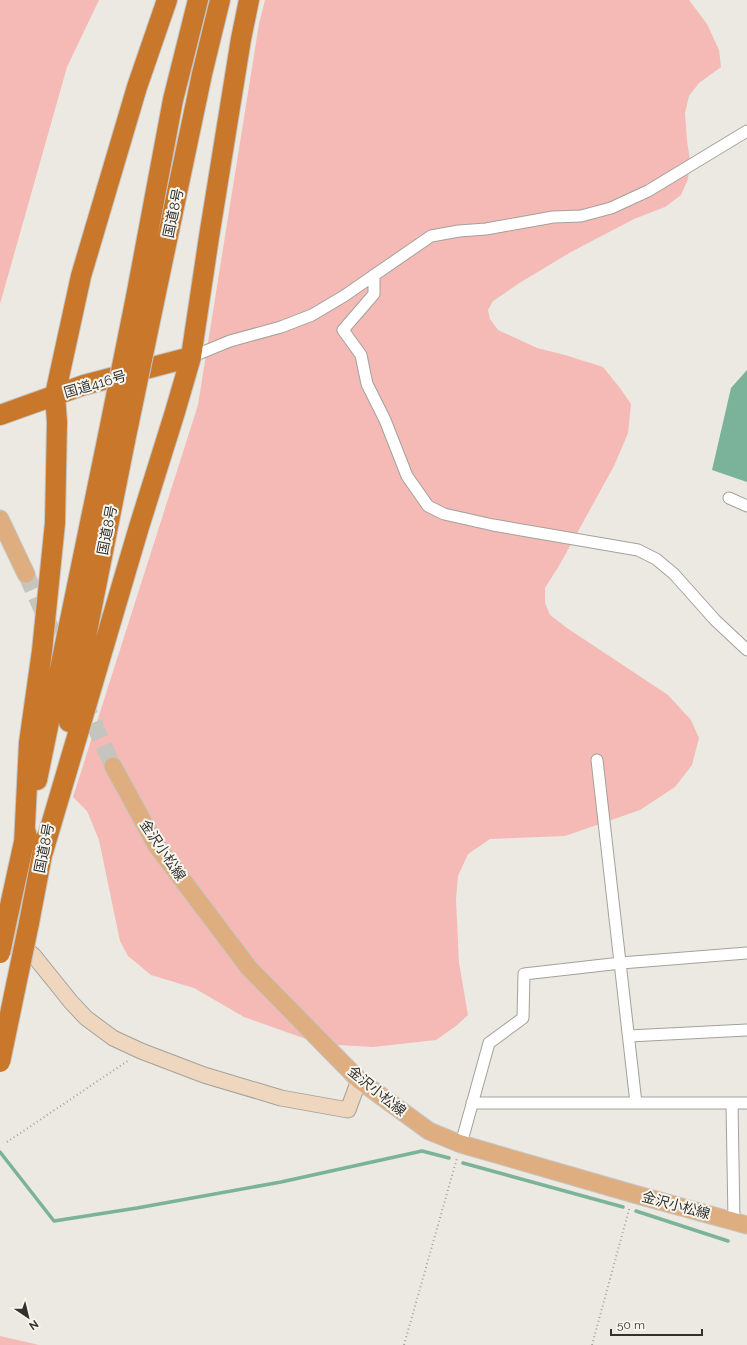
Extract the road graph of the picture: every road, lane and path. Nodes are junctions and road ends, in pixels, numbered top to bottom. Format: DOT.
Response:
graph roads {
  1 [pos="167,0"];
  2 [pos="198,0"];
  3 [pos="220,0"];
  4 [pos="249,0"];
  5 [pos="747,132"];
  6 [pos="374,276"];
  7 [pos="145,299"];
  8 [pos="191,357"];
  9 [pos="56,395"];
  10 [pos="0,415"];
  11 [pos="116,438"];
  12 [pos="728,498"];
  13 [pos="747,506"];
  14 [pos="0,519"];
  15 [pos="26,574"];
  16 [pos="747,650"];
  17 [pos="597,760"];
  18 [pos="113,766"];
  19 [pos="24,845"];
  20 [pos="43,852"];
  21 [pos="4,921"];
  22 [pos="0,953"];
  23 [pos="747,953"];
  24 [pos="621,963"];
  25 [pos="747,1030"];
  26 [pos="629,1036"];
  27 [pos="142,1051"];
  28 [pos="0,1062"];
  29 [pos="359,1080"];
  30 [pos="472,1103"];
  31 [pos="636,1103"];
  32 [pos="732,1103"];
  33 [pos="747,1104"];
  34 [pos="7,1142"];
  35 [pos="461,1144"];
  36 [pos="634,1194"];
  37 [pos="741,1223"];
  38 [pos="404,1345"];
  39 [pos="592,1345"];
  1 -- 9 [label="highway"];
  2 -- 7 [label="highway, 国道8号"];
  3 -- 7 [label="highway, 国道8号"];
  4 -- 8 [label="highway"];
  5 -- 6 [label="street"];
  6 -- 8 [label="street"];
  6 -- 16 [label="street"];
  7 -- 11 [label="highway, 国道8号, bridge"];
  8 -- 9 [label="highway, 国道416号"];
  8 -- 20 [label="highway"];
  9 -- 10 [label="highway, 国道416号"];
  9 -- 19 [label="highway"];
  11 -- 19 [label="highway, 国道8号"];
  11 -- 20 [label="highway, 国道8号"];
  12 -- 13 [label="street"];
  14 -- 15 [label="main road"];
  17 -- 24 [label="street"];
  18 -- 29 [label="main road, 金沢小松線"];
  19 -- 21 [label="highway, 国道8号"];
  20 -- 28 [label="highway, 国道8号, bridge"];
  21 -- 22 [label="highway, 国道8号, bridge"];
  21 -- 27 [label="street"];
  23 -- 24 [label="street"];
  24 -- 26 [label="street"];
  24 -- 30 [label="street"];
  25 -- 26 [label="street"];
  26 -- 31 [label="street"];
  27 -- 29 [label="street"];
  27 -- 34 [label="path"];
  29 -- 35 [label="main road, 金沢小松線"];
  30 -- 31 [label="street"];
  30 -- 35 [label="street"];
  31 -- 32 [label="street"];
  32 -- 33 [label="street"];
  32 -- 37 [label="street"];
  35 -- 36 [label="main road, 金沢小松線"];
  35 -- 38 [label="path"];
  36 -- 37 [label="main road, 金沢小松線"];
  36 -- 39 [label="path"];
}
